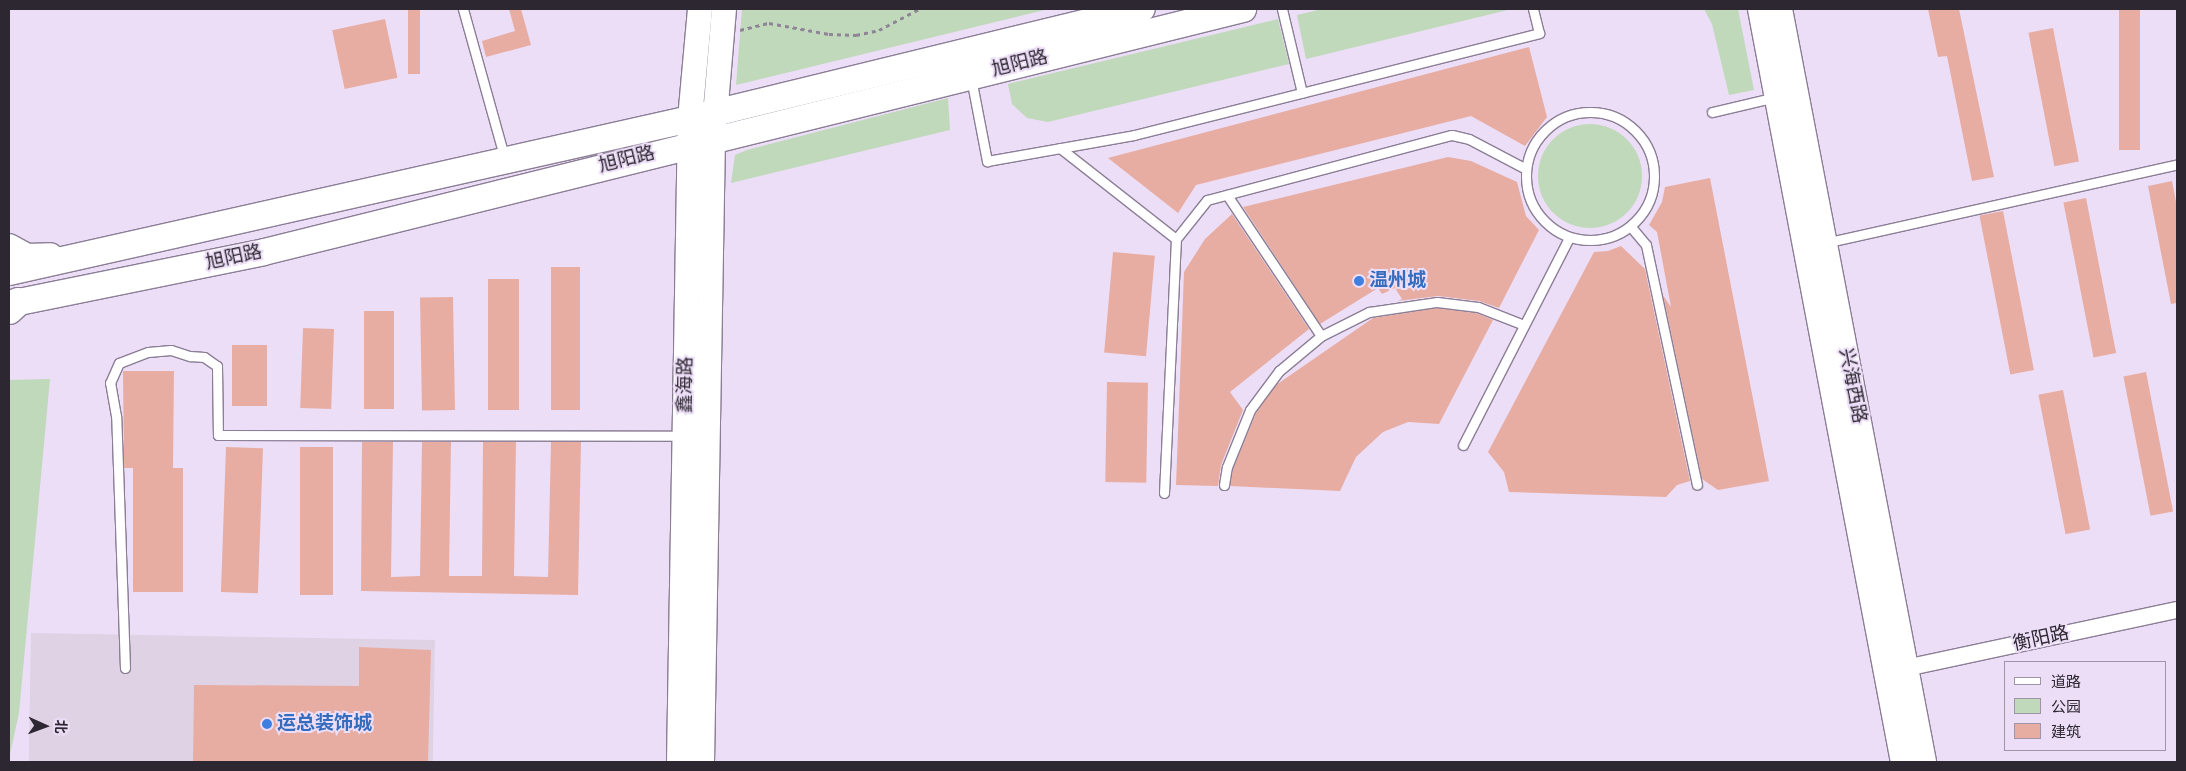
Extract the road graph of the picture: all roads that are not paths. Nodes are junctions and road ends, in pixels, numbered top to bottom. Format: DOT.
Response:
graph roads {
  1 [pos="463,9"];
  2 [pos="700,9"];
  3 [pos="724,9"];
  4 [pos="1142,9"];
  5 [pos="1243,9"];
  6 [pos="1282,9"];
  7 [pos="1533,9"];
  8 [pos="1760,9"];
  9 [pos="1780,9"];
  10 [pos="970,76"];
  11 [pos="1302,93"];
  12 [pos="1776,97"];
  13 [pos="715,112"];
  14 [pos="1712,112"];
  15 [pos="690,119"];
  16 [pos="701,143"];
  17 [pos="1060,148"];
  18 [pos="505,161"];
  19 [pos="2177,164"];
  20 [pos="1526,169"];
  21 [pos="1227,195"];
  22 [pos="1631,227"];
  23 [pos="1569,238"];
  24 [pos="1176,239"];
  25 [pos="1824,243"];
  26 [pos="138,245"];
  27 [pos="9,248"];
  28 [pos="9,272"];
  29 [pos="12,305"];
  30 [pos="1524,325"];
  31 [pos="1320,336"];
  32 [pos="685,436"];
  33 [pos="1463,445"];
  34 [pos="1224,485"];
  35 [pos="1697,485"];
  36 [pos="1164,492"];
  37 [pos="2177,610"];
  38 [pos="125,668"];
  39 [pos="1906,668"];
  40 [pos="679,762"];
  41 [pos="702,762"];
  42 [pos="1903,762"];
  43 [pos="1924,762"];
  1 -- 18 [label="lane"];
  2 -- 15 [label="main road, 鑫海路"];
  3 -- 13 [label="main road, 鑫海路"];
  4 -- 13 [label="main road, 旭阳路"];
  5 -- 10 [label="main road, 旭阳路"];
  6 -- 11 [label="lane"];
  7 -- 11 [label="lane"];
  8 -- 12 [label="main road, 兴海西路"];
  9 -- 25 [label="main road, 兴海西路"];
  10 -- 16 [label="main road, 旭阳路"];
  10 -- 17 [label="lane"];
  11 -- 17 [label="lane"];
  12 -- 14 [label="lane"];
  12 -- 42 [label="main road, 兴海西路"];
  13 -- 15 [label="main road, 旭阳路"];
  13 -- 16 [label="main road, 鑫海路"];
  15 -- 16 [label="main road, 鑫海路"];
  15 -- 18 [label="main road, 旭阳路"];
  16 -- 29 [label="main road, 旭阳路"];
  16 -- 32 [label="main road, 鑫海路"];
  16 -- 41 [label="main road, 鑫海路"];
  17 -- 24 [label="lane"];
  18 -- 26 [label="main road, 旭阳路"];
  19 -- 25 [label="lane"];
  20 -- 21 [label="lane"];
  20 -- 22 [label="lane"];
  20 -- 23 [label="lane"];
  21 -- 24 [label="lane"];
  21 -- 31 [label="lane"];
  22 -- 23 [label="lane"];
  22 -- 35 [label="lane"];
  23 -- 30 [label="lane"];
  24 -- 36 [label="lane"];
  25 -- 39 [label="main road, 兴海西路"];
  26 -- 27 [label="main road"];
  26 -- 28 [label="main road, 旭阳路"];
  30 -- 31 [label="lane"];
  30 -- 33 [label="lane"];
  31 -- 34 [label="lane"];
  32 -- 38 [label="lane"];
  32 -- 40 [label="main road, 鑫海路"];
  37 -- 39 [label="street, 衡阳路"];
  39 -- 43 [label="main road, 兴海西路"];
}
